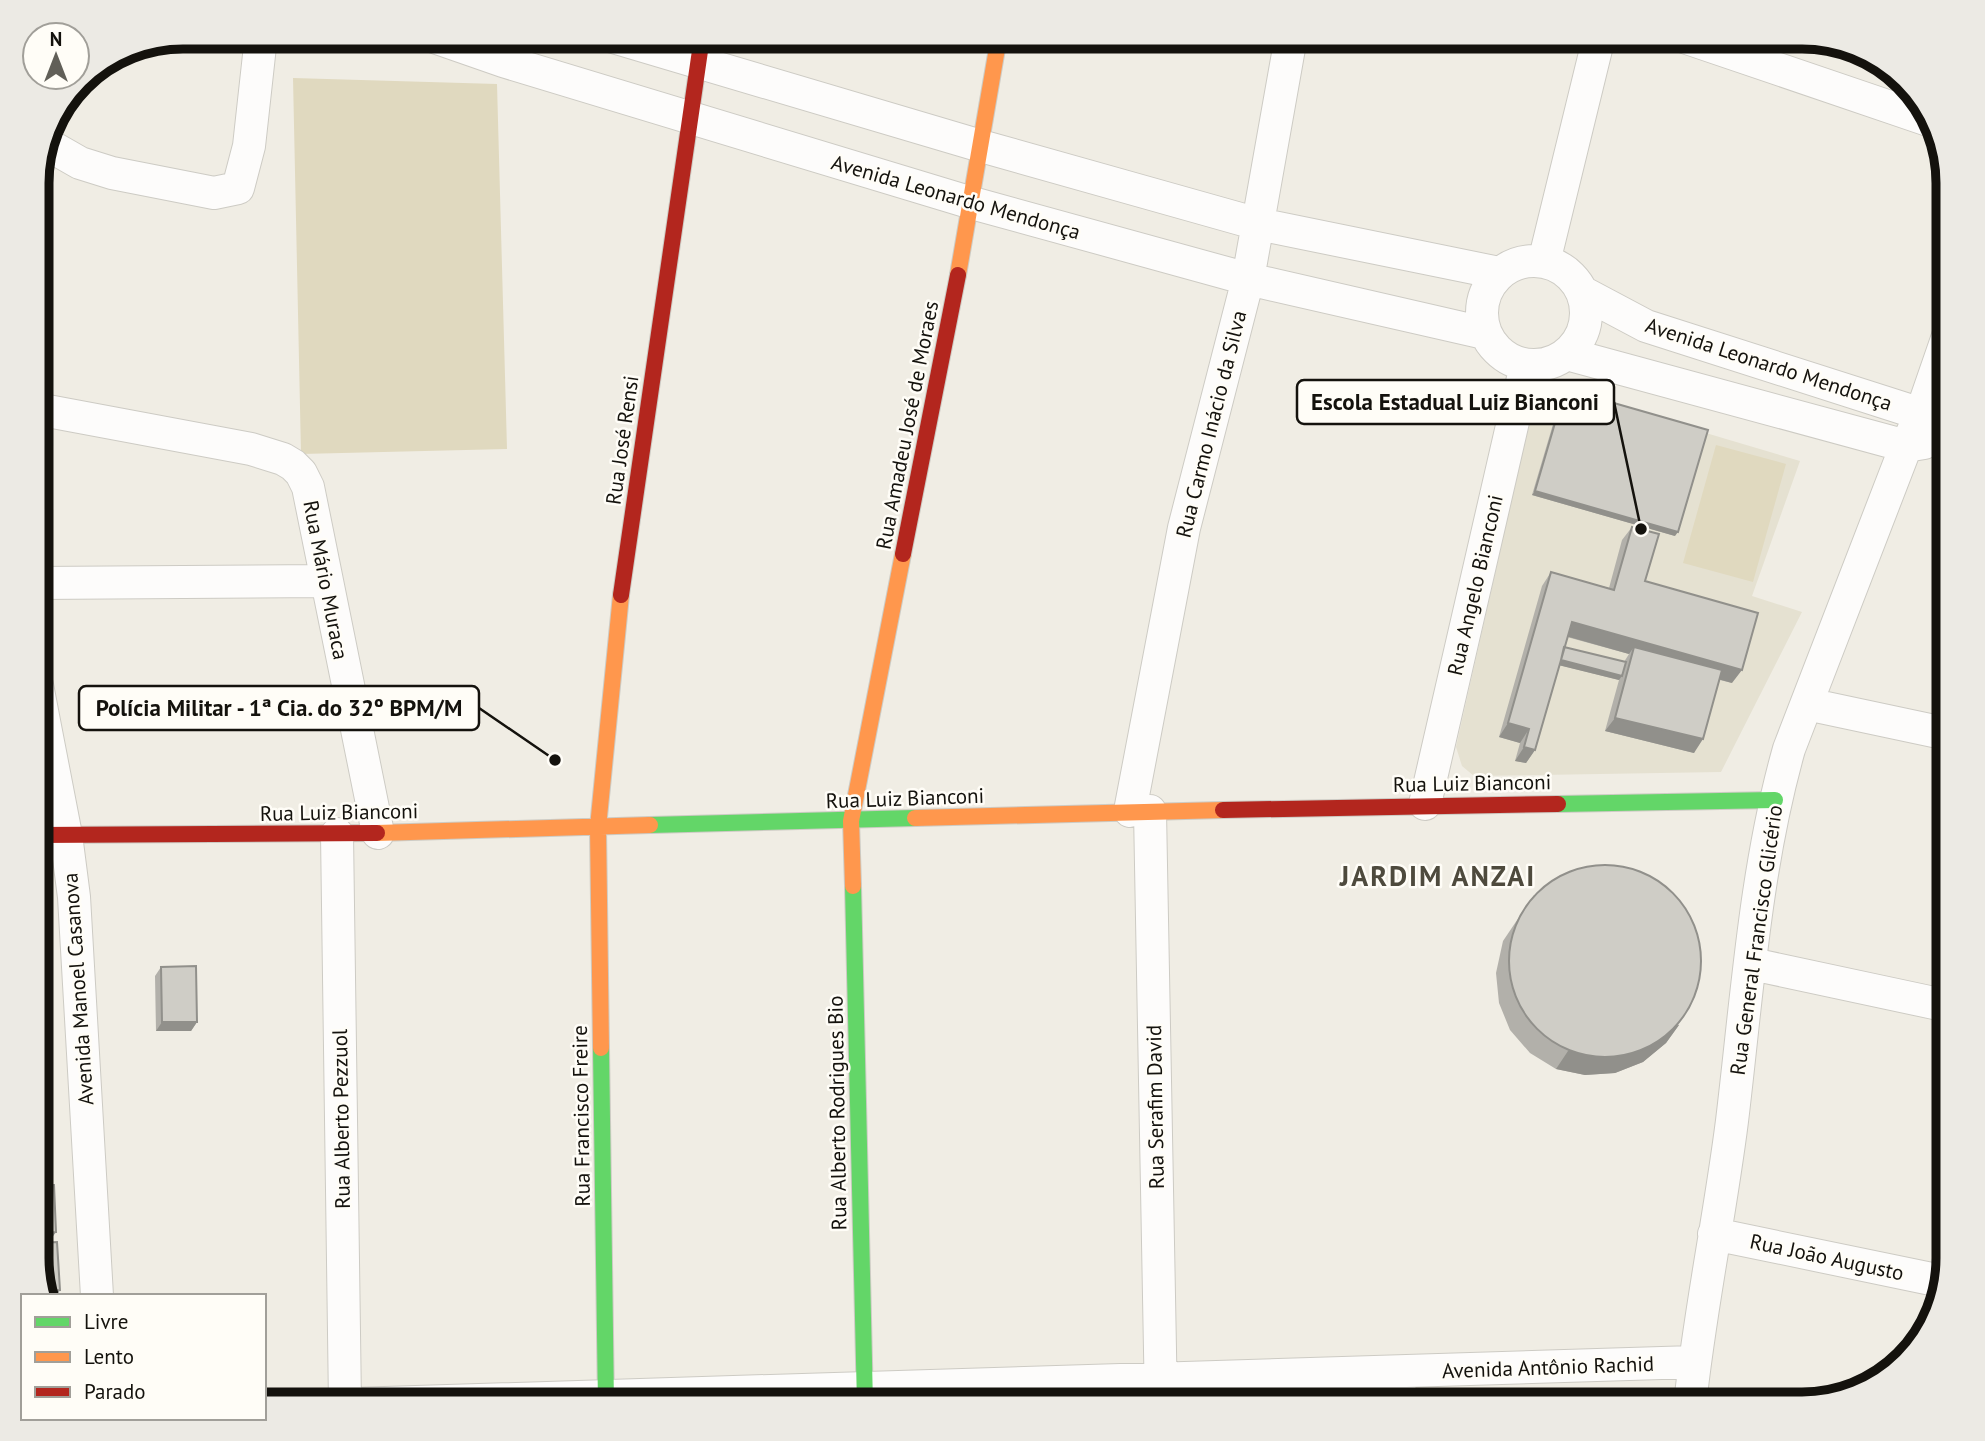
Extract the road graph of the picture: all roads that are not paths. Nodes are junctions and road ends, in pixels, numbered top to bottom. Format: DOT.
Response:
graph roads {
  1 [pos="260,49"];
  2 [pos="468,49"];
  3 [pos="699,49"];
  4 [pos="997,49"];
  5 [pos="1289,49"];
  6 [pos="1596,49"];
  7 [pos="1719,49"];
  8 [pos="1918,117"];
  9 [pos="691,118"];
  10 [pos="981,146"];
  11 [pos="54,148"];
  12 [pos="972,203"];
  13 [pos="1258,224"];
  14 [pos="1544,262"];
  15 [pos="1499,273"];
  16 [pos="1248,279"];
  17 [pos="1582,292"];
  18 [pos="1485,333"];
  19 [pos="1567,354"];
  20 [pos="1526,365"];
  21 [pos="1936,371"];
  22 [pos="49,411"];
  23 [pos="1921,414"];
  24 [pos="1936,428"];
  25 [pos="1936,441"];
  26 [pos="1906,446"];
  27 [pos="325,581"];
  28 [pos="49,583"];
  29 [pos="1807,704"];
  30 [pos="1936,731"];
  31 [pos="1775,800"];
  32 [pos="1425,804"];
  33 [pos="1140,811"];
  34 [pos="49,814"];
  35 [pos="850,821"];
  36 [pos="598,827"];
  37 [pos="378,833"];
  38 [pos="337,834"];
  39 [pos="51,835"];
  40 [pos="1752,964"];
  41 [pos="1936,1003"];
  42 [pos="1714,1234"];
  43 [pos="1934,1279"];
  44 [pos="97,1294"];
  45 [pos="1694,1362"];
  46 [pos="1399,1373"];
  47 [pos="345,1392"];
  48 [pos="606,1392"];
  49 [pos="865,1392"];
  50 [pos="1160,1392"];
  51 [pos="1400,1392"];
  52 [pos="1691,1392"];
  1 -- 11 [label="street"];
  2 -- 9 [label="street, Avenida Leonardo Mendonça"];
  3 -- 9 [label="street, Rua José Rensi"];
  3 -- 10 [label="street"];
  4 -- 10 [label="street, Rua Amadeu José de Moraes"];
  5 -- 13 [label="street, Rua Carmo Inácio da Silva"];
  6 -- 14 [label="street"];
  7 -- 8 [label="street"];
  9 -- 12 [label="street, Avenida Leonardo Mendonça"];
  9 -- 36 [label="street, Rua José Rensi"];
  10 -- 12 [label="street, Rua Amadeu José de Moraes"];
  10 -- 13 [label="street"];
  12 -- 16 [label="street, Avenida Leonardo Mendonça"];
  12 -- 35 [label="street, Rua Amadeu José de Moraes"];
  13 -- 15 [label="street"];
  13 -- 16 [label="street, Rua Carmo Inácio da Silva"];
  14 -- 15 [label="street"];
  14 -- 17 [label="street"];
  15 -- 18 [label="street"];
  16 -- 18 [label="street, Avenida Leonardo Mendonça"];
  16 -- 33 [label="street, Rua Carmo Inácio da Silva"];
  17 -- 19 [label="street"];
  17 -- 23 [label="street, Avenida Leonardo Mendonça"];
  18 -- 20 [label="street"];
  19 -- 20 [label="street"];
  19 -- 26 [label="street, Avenida Leonardo Mendonça"];
  20 -- 32 [label="street, Rua Angelo Bianconi"];
  21 -- 23 [label="street, Rua General Francisco Glicério"];
  22 -- 27 [label="street, Rua Mário Muraca"];
  23 -- 24 [label="street"];
  23 -- 26 [label="street, Rua General Francisco Glicério"];
  25 -- 26 [label="street"];
  26 -- 29 [label="street, Rua General Francisco Glicério"];
  27 -- 28 [label="street"];
  27 -- 37 [label="street, Rua Mário Muraca"];
  29 -- 30 [label="street"];
  29 -- 31 [label="street, Rua General Francisco Glicério"];
  31 -- 32 [label="street, Rua Luiz Bianconi"];
  31 -- 40 [label="street, Rua General Francisco Glicério"];
  32 -- 33 [label="street, Rua Luiz Bianconi"];
  33 -- 35 [label="street, Rua Luiz Bianconi"];
  33 -- 50 [label="street, Rua Serafim David"];
  34 -- 39 [label="street, Avenida Manoel Casanova"];
  35 -- 36 [label="street, Rua Luiz Bianconi"];
  35 -- 49 [label="street, Rua Alberto Rodrigues Bio"];
  36 -- 37 [label="street, Rua Luiz Bianconi"];
  36 -- 48 [label="street, Rua Francisco Freire"];
  37 -- 38 [label="street, Rua Luiz Bianconi"];
  38 -- 39 [label="street, Rua Luiz Bianconi"];
  38 -- 47 [label="street, Rua Alberto Pezzuol"];
  39 -- 44 [label="street, Avenida Manoel Casanova"];
  40 -- 41 [label="street"];
  40 -- 42 [label="street, Rua General Francisco Glicério"];
  42 -- 43 [label="street, Rua João Augusto"];
  42 -- 45 [label="street, Rua General Francisco Glicério"];
  45 -- 46 [label="street, Avenida Antônio Rachid"];
  45 -- 52 [label="street, Rua General Francisco Glicério"];
  46 -- 50 [label="street, Avenida Antônio Rachid"];
  46 -- 51 [label="street"];
}
